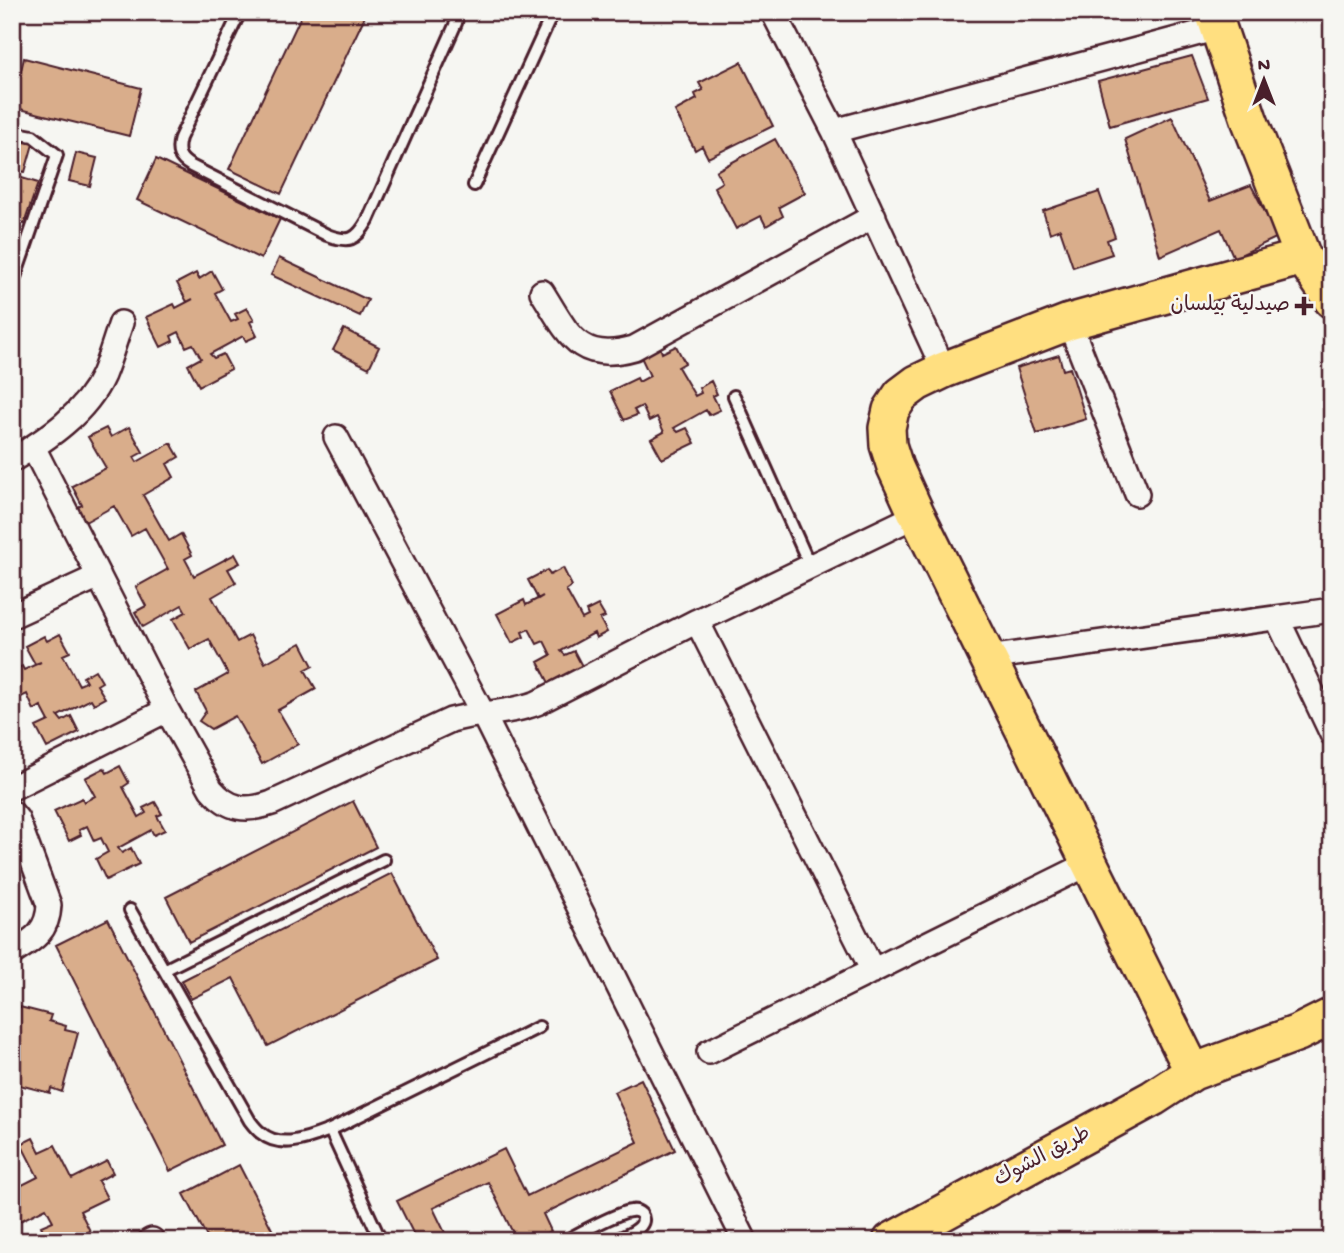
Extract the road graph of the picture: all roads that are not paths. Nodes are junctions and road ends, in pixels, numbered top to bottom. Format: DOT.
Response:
graph roads {
  1 [pos="240,12"];
  2 [pos="458,12"];
  3 [pos="553,12"];
  4 [pos="773,12"];
  5 [pos="1216,20"];
  6 [pos="834,131"];
  7 [pos="12,132"];
  8 [pos="474,185"];
  9 [pos="874,216"];
  10 [pos="1303,257"];
  11 [pos="12,286"];
  12 [pos="542,292"];
  13 [pos="1332,300"];
  14 [pos="1069,322"];
  15 [pos="121,323"];
  16 [pos="944,370"];
  17 [pos="734,396"];
  18 [pos="336,437"];
  19 [pos="33,447"];
  20 [pos="12,460"];
  21 [pos="1137,494"];
  22 [pos="917,515"];
  23 [pos="810,566"];
  24 [pos="99,576"];
  25 [pos="1332,610"];
  26 [pos="12,617"];
  27 [pos="1277,618"];
  28 [pos="697,621"];
  29 [pos="988,658"];
  30 [pos="167,710"];
  31 [pos="483,714"];
  32 [pos="1332,734"];
  33 [pos="12,788"];
  34 [pos="12,813"];
  35 [pos="384,860"];
  36 [pos="1090,863"];
  37 [pos="131,910"];
  38 [pos="12,953"];
  39 [pos="164,970"];
  40 [pos="873,971"];
  41 [pos="1332,1016"];
  42 [pos="540,1027"];
  43 [pos="709,1052"];
  44 [pos="1193,1072"];
  45 [pos="330,1130"];
  46 [pos="381,1241"];
  47 [pos="566,1241"];
  48 [pos="613,1241"];
  49 [pos="746,1241"];
  50 [pos="891,1241"];
  1 -- 2 [label="lane"];
  3 -- 8 [label="lane"];
  4 -- 6 [label="street"];
  5 -- 6 [label="street"];
  5 -- 10 [label="main road"];
  6 -- 9 [label="street"];
  7 -- 11 [label="lane"];
  9 -- 12 [label="street"];
  9 -- 16 [label="street"];
  10 -- 13 [label="main road"];
  10 -- 14 [label="main road"];
  14 -- 16 [label="main road"];
  14 -- 21 [label="street"];
  15 -- 19 [label="street"];
  16 -- 22 [label="main road"];
  17 -- 23 [label="lane"];
  18 -- 31 [label="street"];
  19 -- 20 [label="street"];
  19 -- 24 [label="street"];
  22 -- 23 [label="street"];
  22 -- 29 [label="main road"];
  23 -- 28 [label="street"];
  24 -- 26 [label="street"];
  24 -- 30 [label="street"];
  25 -- 27 [label="street"];
  27 -- 29 [label="street"];
  27 -- 32 [label="street"];
  28 -- 31 [label="street"];
  28 -- 40 [label="street"];
  29 -- 36 [label="main road"];
  30 -- 31 [label="street"];
  30 -- 33 [label="street"];
  31 -- 49 [label="street"];
  34 -- 38 [label="street"];
  35 -- 39 [label="lane"];
  36 -- 40 [label="street"];
  36 -- 44 [label="main road"];
  37 -- 39 [label="lane"];
  39 -- 45 [label="lane"];
  40 -- 43 [label="street"];
  41 -- 44 [label="main road, طريق الشوك"];
  42 -- 45 [label="lane"];
  44 -- 50 [label="main road, طريق الشوك"];
  45 -- 46 [label="lane"];
  47 -- 48 [label="lane"];
}
